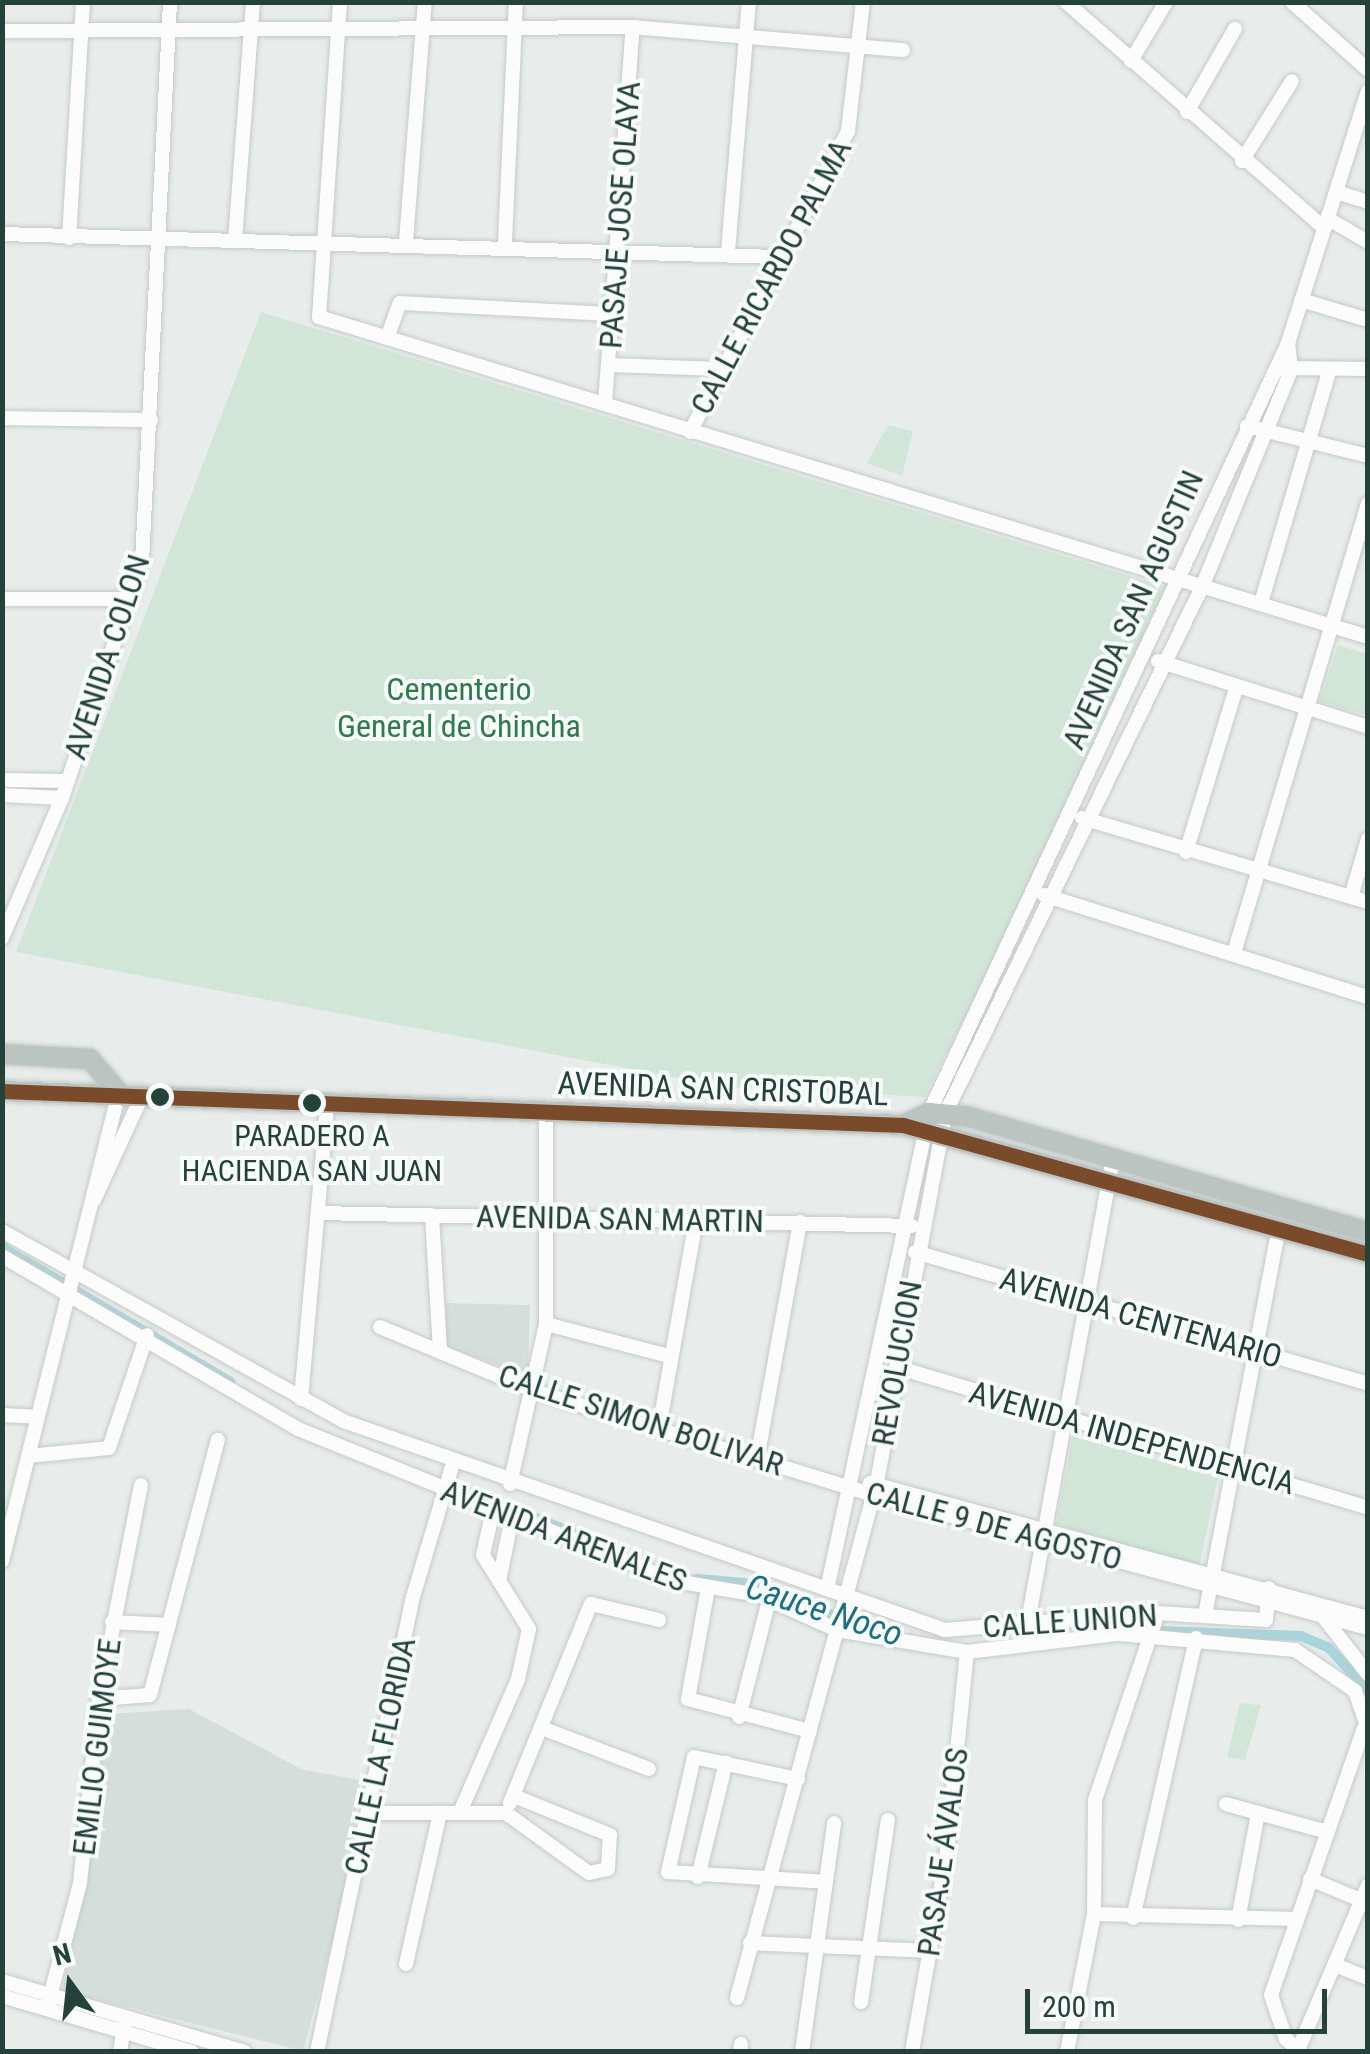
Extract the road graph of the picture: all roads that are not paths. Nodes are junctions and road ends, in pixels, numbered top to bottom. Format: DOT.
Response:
graph roads {
  1 [pos="82,2"];
  2 [pos="170,2"];
  3 [pos="252,2"];
  4 [pos="340,2"];
  5 [pos="425,2"];
  6 [pos="516,2"];
  7 [pos="749,2"];
  8 [pos="863,2"];
  9 [pos="1166,2"];
  10 [pos="1292,2"];
  11 [pos="1072,4"];
  12 [pos="339,25"];
  13 [pos="424,25"];
  14 [pos="515,25"];
  15 [pos="251,26"];
  16 [pos="633,26"];
  17 [pos="81,28"];
  18 [pos="168,28"];
  19 [pos="1236,29"];
  20 [pos="748,30"];
  21 [pos="2,31"];
  22 [pos="860,43"];
  23 [pos="903,50"];
  24 [pos="1130,61"];
  25 [pos="1368,70"];
  26 [pos="1292,81"];
  27 [pos="1368,91"];
  28 [pos="1187,112"];
  29 [pos="1242,161"];
  30 [pos="1336,192"];
  31 [pos="1368,202"];
  32 [pos="1326,223"];
  33 [pos="2,234"];
  34 [pos="70,238"];
  35 [pos="321,240"];
  36 [pos="235,241"];
  37 [pos="406,241"];
  38 [pos="153,242"];
  39 [pos="504,242"];
  40 [pos="1368,242"];
  41 [pos="619,248"];
  42 [pos="728,251"];
  43 [pos="778,257"];
  44 [pos="1301,300"];
  45 [pos="612,314"];
  46 [pos="1368,320"];
  47 [pos="387,338"];
  48 [pos="1288,343"];
  49 [pos="610,364"];
  50 [pos="1272,366"];
  51 [pos="720,369"];
  52 [pos="1368,369"];
  53 [pos="1292,370"];
  54 [pos="1329,372"];
  55 [pos="604,404"];
  56 [pos="2,418"];
  57 [pos="151,420"];
  58 [pos="1247,426"];
  59 [pos="1270,431"];
  60 [pos="690,432"];
  61 [pos="1310,440"];
  62 [pos="1368,456"];
  63 [pos="1368,504"];
  64 [pos="1181,581"];
  65 [pos="1202,588"];
  66 [pos="2,599"];
  67 [pos="128,599"];
  68 [pos="1261,604"];
  69 [pos="1332,627"];
  70 [pos="1368,637"];
  71 [pos="1149,657"];
  72 [pos="1166,665"];
  73 [pos="1236,688"];
  74 [pos="1306,709"];
  75 [pos="1368,726"];
  76 [pos="2,780"];
  77 [pos="68,781"];
  78 [pos="2,796"];
  79 [pos="62,798"];
  80 [pos="1072,815"];
  81 [pos="1088,820"];
  82 [pos="1368,839"];
  83 [pos="1186,852"];
  84 [pos="1257,871"];
  85 [pos="1042,895"];
  86 [pos="1351,897"];
  87 [pos="1368,902"];
  88 [pos="2,938"];
  89 [pos="1234,953"];
  90 [pos="1368,996"];
  91 [pos="2,1054"];
  92 [pos="2,1091"];
  93 [pos="119,1093"];
  94 [pos="140,1100"];
  95 [pos="326,1107"];
  96 [pos="546,1112"];
  97 [pos="932,1117"];
  98 [pos="1113,1157"];
  99 [pos="1108,1181"];
  100 [pos="1248,1198"];
  101 [pos="94,1200"];
  102 [pos="318,1212"];
  103 [pos="432,1216"];
  104 [pos="696,1220"];
  105 [pos="1243,1221"];
  106 [pos="548,1222"];
  107 [pos="800,1222"];
  108 [pos="903,1225"];
  109 [pos="921,1226"];
  110 [pos="2,1230"];
  111 [pos="1278,1232"];
  112 [pos="1368,1232"];
  113 [pos="916,1252"];
  114 [pos="1368,1254"];
  115 [pos="2,1256"];
  116 [pos="77,1271"];
  117 [pos="70,1289"];
  118 [pos="1086,1302"];
  119 [pos="546,1324"];
  120 [pos="380,1328"];
  121 [pos="147,1336"];
  122 [pos="440,1350"];
  123 [pos="1255,1352"];
  124 [pos="669,1356"];
  125 [pos="896,1367"];
  126 [pos="1368,1384"];
  127 [pos="537,1392"];
  128 [pos="301,1398"];
  129 [pos="2,1416"];
  130 [pos="37,1418"];
  131 [pos="1065,1422"];
  132 [pos="659,1428"];
  133 [pos="218,1440"];
  134 [pos="28,1456"];
  135 [pos="757,1459"];
  136 [pos="453,1463"];
  137 [pos="1232,1467"];
  138 [pos="510,1484"];
  139 [pos="140,1485"];
  140 [pos="849,1486"];
  141 [pos="875,1489"];
  142 [pos="440,1490"];
  143 [pos="1368,1508"];
  144 [pos="493,1510"];
  145 [pos="512,1517"];
  146 [pos="1044,1534"];
  147 [pos="2,1562"];
  148 [pos="1213,1579"];
  149 [pos="499,1581"];
  150 [pos="828,1585"];
  151 [pos="708,1588"];
  152 [pos="849,1594"];
  153 [pos="1269,1594"];
  154 [pos="769,1600"];
  155 [pos="1316,1608"];
  156 [pos="1205,1615"];
  157 [pos="1368,1618"];
  158 [pos="659,1620"];
  159 [pos="112,1622"];
  160 [pos="169,1625"];
  161 [pos="1028,1627"];
  162 [pos="1154,1627"];
  163 [pos="838,1628"];
  164 [pos="1368,1628"];
  165 [pos="1266,1633"];
  166 [pos="1196,1638"];
  167 [pos="968,1652"];
  168 [pos="1368,1674"];
  169 [pos="99,1699"];
  170 [pos="738,1717"];
  171 [pos="1366,1729"];
  172 [pos="547,1730"];
  173 [pos="810,1731"];
  174 [pos="726,1762"];
  175 [pos="649,1768"];
  176 [pos="798,1779"];
  177 [pos="514,1796"];
  178 [pos="1226,1804"];
  179 [pos="460,1812"];
  180 [pos="370,1813"];
  181 [pos="506,1813"];
  182 [pos="1258,1813"];
  183 [pos="440,1814"];
  184 [pos="888,1820"];
  185 [pos="833,1829"];
  186 [pos="1324,1830"];
  187 [pos="698,1877"];
  188 [pos="1310,1879"];
  189 [pos="768,1882"];
  190 [pos="826,1882"];
  191 [pos="1368,1885"];
  192 [pos="1364,1902"];
  193 [pos="1094,1914"];
  194 [pos="1133,1918"];
  195 [pos="1296,1919"];
  196 [pos="1238,1920"];
  197 [pos="817,1940"];
  198 [pos="750,1943"];
  199 [pos="874,1944"];
  200 [pos="930,1951"];
  201 [pos="406,1964"];
  202 [pos="1335,1965"];
  203 [pos="1368,1978"];
  204 [pos="2,1981"];
  205 [pos="2,1996"];
  206 [pos="737,1998"];
  207 [pos="50,2002"];
  208 [pos="862,2002"];
  209 [pos="124,2023"];
  210 [pos="142,2028"];
  211 [pos="226,2049"];
  212 [pos="1300,2051"];
  213 [pos="120,2052"];
  214 [pos="139,2052"];
  215 [pos="192,2052"];
  216 [pos="244,2052"];
  217 [pos="317,2052"];
  218 [pos="802,2052"];
  219 [pos="912,2052"];
  220 [pos="1068,2052"];
  1 -- 17 [label="street"];
  2 -- 18 [label="street, AVENIDA COLON"];
  3 -- 15 [label="street"];
  4 -- 12 [label="street"];
  5 -- 13 [label="street"];
  6 -- 14 [label="street"];
  7 -- 20 [label="street"];
  8 -- 22 [label="street, CALLE RICARDO PALMA"];
  9 -- 24 [label="street"];
  10 -- 25 [label="street"];
  11 -- 24 [label="street"];
  12 -- 13 [label="street"];
  12 -- 15 [label="street"];
  12 -- 35 [label="street"];
  13 -- 14 [label="street"];
  13 -- 37 [label="street"];
  14 -- 16 [label="street"];
  14 -- 39 [label="street"];
  15 -- 18 [label="street"];
  15 -- 36 [label="street"];
  16 -- 20 [label="street"];
  16 -- 41 [label="street, PASAJE JOSE OLAYA"];
  17 -- 18 [label="street"];
  17 -- 21 [label="street"];
  17 -- 34 [label="street"];
  18 -- 38 [label="street, AVENIDA COLON"];
  19 -- 28 [label="street"];
  20 -- 22 [label="street"];
  20 -- 42 [label="street"];
  22 -- 23 [label="street"];
  22 -- 43 [label="street, CALLE RICARDO PALMA"];
  24 -- 28 [label="street"];
  26 -- 29 [label="street"];
  27 -- 30 [label="street, AVENIDA SAN AGUSTIN"];
  28 -- 29 [label="street"];
  29 -- 32 [label="street"];
  30 -- 31 [label="street"];
  30 -- 32 [label="street, AVENIDA SAN AGUSTIN"];
  32 -- 40 [label="street"];
  32 -- 44 [label="street, AVENIDA SAN AGUSTIN"];
  33 -- 34 [label="street"];
  34 -- 38 [label="street"];
  35 -- 36 [label="street"];
  35 -- 37 [label="street"];
  35 -- 47 [label="street"];
  36 -- 38 [label="street"];
  37 -- 39 [label="street"];
  38 -- 57 [label="street, AVENIDA COLON"];
  39 -- 41 [label="street"];
  41 -- 42 [label="street"];
  41 -- 45 [label="street, PASAJE JOSE OLAYA"];
  42 -- 43 [label="street"];
  43 -- 51 [label="street, CALLE RICARDO PALMA"];
  44 -- 46 [label="street"];
  44 -- 48 [label="street, AVENIDA SAN AGUSTIN"];
  45 -- 47 [label="street"];
  45 -- 49 [label="street, PASAJE JOSE OLAYA"];
  47 -- 55 [label="street"];
  48 -- 50 [label="street, AVENIDA SAN AGUSTIN"];
  48 -- 53 [label="street"];
  49 -- 51 [label="street"];
  49 -- 55 [label="street, PASAJE JOSE OLAYA"];
  50 -- 53 [label="street"];
  50 -- 58 [label="street, AVENIDA SAN AGUSTIN"];
  51 -- 60 [label="street, CALLE RICARDO PALMA"];
  52 -- 54 [label="street"];
  53 -- 54 [label="street"];
  53 -- 59 [label="street, AVENIDA SAN AGUSTIN"];
  54 -- 61 [label="street"];
  55 -- 60 [label="street"];
  56 -- 57 [label="street"];
  57 -- 67 [label="street, AVENIDA COLON"];
  58 -- 59 [label="street"];
  58 -- 64 [label="street, AVENIDA SAN AGUSTIN"];
  59 -- 61 [label="street"];
  59 -- 65 [label="street, AVENIDA SAN AGUSTIN"];
  60 -- 64 [label="street"];
  61 -- 62 [label="street"];
  61 -- 68 [label="street"];
  63 -- 69 [label="street"];
  64 -- 65 [label="street"];
  64 -- 71 [label="street, AVENIDA SAN AGUSTIN"];
  65 -- 68 [label="street"];
  65 -- 72 [label="street, AVENIDA SAN AGUSTIN"];
  66 -- 67 [label="street"];
  67 -- 77 [label="street, AVENIDA COLON"];
  68 -- 69 [label="street"];
  69 -- 70 [label="street"];
  69 -- 74 [label="street"];
  71 -- 72 [label="street"];
  71 -- 80 [label="street, AVENIDA SAN AGUSTIN"];
  72 -- 73 [label="street"];
  72 -- 81 [label="street, AVENIDA SAN AGUSTIN"];
  73 -- 74 [label="street"];
  73 -- 83 [label="street"];
  74 -- 75 [label="street"];
  74 -- 84 [label="street"];
  76 -- 77 [label="street"];
  77 -- 79 [label="street, AVENIDA COLON"];
  78 -- 79 [label="street"];
  79 -- 88 [label="street, AVENIDA COLON"];
  80 -- 81 [label="street"];
  80 -- 85 [label="street, AVENIDA SAN AGUSTIN"];
  81 -- 83 [label="street"];
  81 -- 85 [label="street, AVENIDA SAN AGUSTIN"];
  82 -- 86 [label="street"];
  83 -- 84 [label="street"];
  84 -- 86 [label="street"];
  84 -- 89 [label="street"];
  85 -- 89 [label="street"];
  85 -- 97 [label="street, AVENIDA SAN AGUSTIN"];
  86 -- 87 [label="street"];
  89 -- 90 [label="street"];
  91 -- 93 [label="highway"];
  92 -- 93 [label="highway"];
  93 -- 94 [label="highway, AVENIDA SAN CRISTOBAL"];
  93 -- 101 [label="street"];
  94 -- 95 [label="highway, AVENIDA SAN CRISTOBAL"];
  94 -- 101 [label="street"];
  95 -- 96 [label="highway, AVENIDA SAN CRISTOBAL"];
  95 -- 102 [label="street"];
  96 -- 97 [label="highway, AVENIDA SAN CRISTOBAL"];
  96 -- 106 [label="street"];
  97 -- 98 [label="highway"];
  97 -- 99 [label="highway, AVENIDA SAN CRISTOBAL"];
  97 -- 108 [label="street, REVOLUCION"];
  97 -- 109 [label="street, REVOLUCION"];
  98 -- 99 [label="street"];
  98 -- 100 [label="highway"];
  99 -- 105 [label="highway, AVENIDA SAN CRISTOBAL"];
  99 -- 118 [label="street"];
  100 -- 105 [label="highway"];
  100 -- 112 [label="highway"];
  101 -- 116 [label="street"];
  102 -- 103 [label="street, AVENIDA SAN MARTIN"];
  102 -- 128 [label="street"];
  103 -- 106 [label="street, AVENIDA SAN MARTIN"];
  103 -- 122 [label="street"];
  104 -- 106 [label="street, AVENIDA SAN MARTIN"];
  104 -- 107 [label="street, AVENIDA SAN MARTIN"];
  104 -- 124 [label="street"];
  105 -- 111 [label="highway, AVENIDA SAN CRISTOBAL"];
  106 -- 119 [label="street"];
  107 -- 108 [label="street, AVENIDA SAN MARTIN"];
  107 -- 135 [label="street"];
  108 -- 109 [label="street, AVENIDA SAN MARTIN"];
  108 -- 140 [label="street, REVOLUCION"];
  109 -- 113 [label="street, REVOLUCION"];
  110 -- 116 [label="street, AVENIDA ARENALES"];
  111 -- 114 [label="highway, AVENIDA SAN CRISTOBAL"];
  111 -- 123 [label="street"];
  113 -- 118 [label="street, AVENIDA CENTENARIO"];
  113 -- 125 [label="street, REVOLUCION"];
  115 -- 117 [label="street, AVENIDA ARENALES"];
  116 -- 117 [label="street"];
  116 -- 128 [label="street, AVENIDA ARENALES"];
  117 -- 121 [label="street, AVENIDA ARENALES"];
  117 -- 130 [label="street"];
  118 -- 123 [label="street, AVENIDA CENTENARIO"];
  118 -- 131 [label="street"];
  119 -- 124 [label="street"];
  119 -- 127 [label="street"];
  120 -- 122 [label="street, CALLE SIMON BOLIVAR"];
  121 -- 134 [label="street"];
  121 -- 142 [label="street, AVENIDA ARENALES"];
  122 -- 127 [label="street, CALLE SIMON BOLIVAR"];
  123 -- 126 [label="street, AVENIDA CENTENARIO"];
  123 -- 137 [label="street"];
  124 -- 132 [label="street"];
  125 -- 131 [label="street, AVENIDA INDEPENDENCIA"];
  125 -- 141 [label="street, REVOLUCION"];
  127 -- 132 [label="street, CALLE SIMON BOLIVAR"];
  127 -- 138 [label="street"];
  128 -- 136 [label="street, AVENIDA ARENALES"];
  129 -- 130 [label="street"];
  130 -- 134 [label="street"];
  131 -- 137 [label="street, AVENIDA INDEPENDENCIA"];
  131 -- 146 [label="street"];
  132 -- 135 [label="street, CALLE SIMON BOLIVAR"];
  133 -- 160 [label="street"];
  134 -- 147 [label="street"];
  135 -- 140 [label="street, CALLE SIMON BOLIVAR"];
  136 -- 138 [label="street, AVENIDA ARENALES"];
  136 -- 142 [label="street, CALLE LA FLORIDA"];
  137 -- 143 [label="street, AVENIDA INDEPENDENCIA"];
  137 -- 148 [label="street"];
  138 -- 150 [label="street, AVENIDA ARENALES"];
  139 -- 159 [label="street, EMILIO GUIMOYE"];
  140 -- 141 [label="street, CALLE 9 DE AGOSTO"];
  140 -- 150 [label="street, REVOLUCION"];
  141 -- 146 [label="street, CALLE 9 DE AGOSTO"];
  141 -- 152 [label="street, REVOLUCION"];
  142 -- 144 [label="street, AVENIDA ARENALES"];
  142 -- 180 [label="street, CALLE LA FLORIDA"];
  144 -- 145 [label="street, AVENIDA ARENALES"];
  144 -- 149 [label="street"];
  145 -- 149 [label="street"];
  145 -- 151 [label="street, AVENIDA ARENALES"];
  146 -- 148 [label="street, CALLE 9 DE AGOSTO"];
  146 -- 161 [label="street"];
  148 -- 153 [label="street, CALLE 9 DE AGOSTO"];
  148 -- 156 [label="street"];
  149 -- 179 [label="street"];
  150 -- 152 [label="street, AVENIDA ARENALES"];
  151 -- 154 [label="street, AVENIDA ARENALES"];
  151 -- 170 [label="street"];
  152 -- 161 [label="street, CALLE UNION"];
  152 -- 163 [label="street, REVOLUCION"];
  153 -- 155 [label="street, CALLE 9 DE AGOSTO"];
  153 -- 165 [label="street"];
  154 -- 163 [label="street, AVENIDA ARENALES"];
  154 -- 170 [label="street"];
  155 -- 157 [label="street, CALLE 9 DE AGOSTO"];
  155 -- 164 [label="street, CALLE 9 DE AGOSTO"];
  155 -- 168 [label="street"];
  156 -- 162 [label="street, CALLE UNION"];
  156 -- 165 [label="street, CALLE UNION"];
  158 -- 172 [label="street"];
  159 -- 160 [label="street"];
  159 -- 169 [label="street, EMILIO GUIMOYE"];
  160 -- 169 [label="street"];
  161 -- 162 [label="street, CALLE UNION"];
  162 -- 166 [label="street, AVENIDA ARENALES"];
  162 -- 167 [label="street, AVENIDA ARENALES"];
  162 -- 193 [label="street"];
  163 -- 167 [label="street, AVENIDA ARENALES"];
  163 -- 173 [label="street, REVOLUCION"];
  165 -- 166 [label="street, AVENIDA ARENALES"];
  165 -- 171 [label="street, AVENIDA ARENALES"];
  166 -- 194 [label="street"];
  167 -- 200 [label="street, PASAJE ÁVALOS"];
  169 -- 207 [label="street, EMILIO GUIMOYE"];
  170 -- 173 [label="street"];
  171 -- 186 [label="street"];
  172 -- 175 [label="street"];
  172 -- 177 [label="street"];
  173 -- 176 [label="street, REVOLUCION"];
  174 -- 176 [label="street"];
  174 -- 187 [label="street"];
  174 -- 187 [label="street"];
  176 -- 189 [label="street, REVOLUCION"];
  177 -- 181 [label="street"];
  177 -- 181 [label="street"];
  178 -- 182 [label="street"];
  179 -- 181 [label="street"];
  179 -- 183 [label="street"];
  180 -- 183 [label="street"];
  180 -- 217 [label="street, CALLE LA FLORIDA"];
  182 -- 186 [label="street"];
  182 -- 196 [label="street"];
  183 -- 201 [label="street"];
  184 -- 199 [label="street"];
  185 -- 190 [label="street"];
  186 -- 188 [label="street"];
  187 -- 189 [label="street"];
  188 -- 192 [label="street"];
  188 -- 195 [label="street"];
  189 -- 190 [label="street"];
  189 -- 198 [label="street, REVOLUCION"];
  190 -- 197 [label="street"];
  191 -- 192 [label="street"];
  192 -- 202 [label="street"];
  193 -- 194 [label="street"];
  193 -- 220 [label="street"];
  194 -- 196 [label="street"];
  195 -- 196 [label="street"];
  195 -- 212 [label="street"];
  197 -- 198 [label="street"];
  197 -- 199 [label="street"];
  197 -- 218 [label="street"];
  198 -- 206 [label="street, REVOLUCION"];
  199 -- 200 [label="street"];
  199 -- 208 [label="street"];
  200 -- 219 [label="street, PASAJE ÁVALOS"];
  202 -- 203 [label="street"];
  202 -- 212 [label="street"];
  204 -- 207 [label="street"];
  205 -- 207 [label="street"];
  207 -- 209 [label="street"];
  209 -- 210 [label="street"];
  209 -- 213 [label="street"];
  210 -- 211 [label="street"];
  210 -- 214 [label="street"];
  210 -- 215 [label="street"];
  211 -- 216 [label="street"];
}
